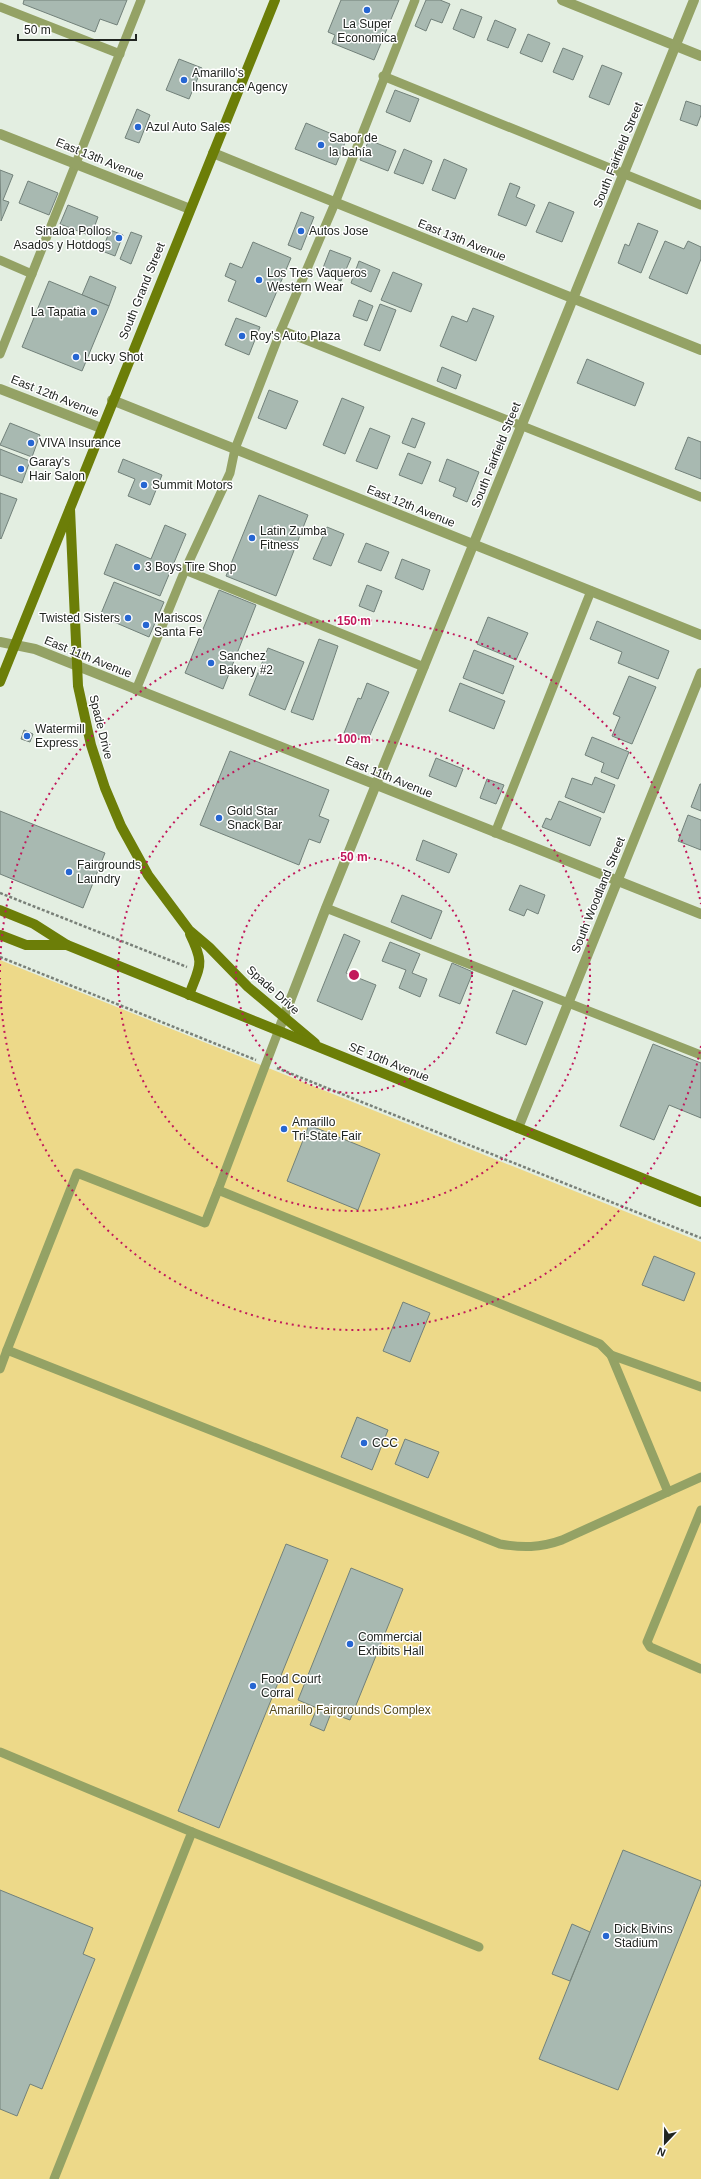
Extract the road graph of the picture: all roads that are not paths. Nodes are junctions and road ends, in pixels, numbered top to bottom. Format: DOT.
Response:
graph roads {
  1 [pos="141,0"];
  2 [pos="275,0"];
  3 [pos="415,0"];
  4 [pos="562,0"];
  5 [pos="694,0"];
  6 [pos="0,7"];
  7 [pos="676,46"];
  8 [pos="120,54"];
  9 [pos="701,56"];
  10 [pos="383,76"];
  11 [pos="0,134"];
  12 [pos="213,153"];
  13 [pos="76,164"];
  14 [pos="624,174"];
  15 [pos="335,202"];
  16 [pos="701,205"];
  17 [pos="190,209"];
  18 [pos="0,260"];
  19 [pos="32,274"];
  20 [pos="573,300"];
  21 [pos="281,330"];
  22 [pos="701,350"];
  23 [pos="0,354"];
  24 [pos="0,389"];
  25 [pos="112,400"];
  26 [pos="523,424"];
  27 [pos="101,428"];
  28 [pos="235,449"];
  29 [pos="701,496"];
  30 [pos="70,506"];
  31 [pos="474,544"];
  32 [pos="185,570"];
  33 [pos="591,591"];
  34 [pos="701,635"];
  35 [pos="0,642"];
  36 [pos="15,645"];
  37 [pos="76,666"];
  38 [pos="424,667"];
  39 [pos="701,673"];
  40 [pos="0,682"];
  41 [pos="136,690"];
  42 [pos="376,786"];
  43 [pos="495,833"];
  44 [pos="617,881"];
  45 [pos="326,908"];
  46 [pos="0,910"];
  47 [pos="701,914"];
  48 [pos="188,930"];
  49 [pos="0,934"];
  50 [pos="67,945"];
  51 [pos="189,995"];
  52 [pos="568,1003"];
  53 [pos="283,1018"];
  54 [pos="278,1032"];
  55 [pos="324,1050"];
  56 [pos="701,1055"];
  57 [pos="518,1128"];
  58 [pos="218,1190"];
  59 [pos="701,1202"];
  60 [pos="7,1350"];
  61 [pos="611,1355"];
  62 [pos="0,1369"];
  63 [pos="701,1387"];
  64 [pos="701,1477"];
  65 [pos="668,1492"];
  66 [pos="701,1510"];
  67 [pos="701,1669"];
  68 [pos="0,1752"];
  69 [pos="192,1832"];
  70 [pos="479,1947"];
  71 [pos="54,2179"];
  1 -- 8 [label="lane"];
  2 -- 12 [label="main road, South Grand Street"];
  3 -- 10 [label="lane"];
  4 -- 7 [label="street"];
  5 -- 7 [label="street, South Fairfield Street"];
  6 -- 8 [label="lane"];
  7 -- 9 [label="street"];
  7 -- 14 [label="street, South Fairfield Street"];
  8 -- 13 [label="lane"];
  10 -- 14 [label="lane"];
  10 -- 15 [label="lane"];
  11 -- 13 [label="street, East 13th Avenue"];
  12 -- 15 [label="street, East 13th Avenue"];
  12 -- 17 [label="main road, South Grand Street"];
  13 -- 17 [label="street, East 13th Avenue"];
  13 -- 19 [label="lane"];
  14 -- 16 [label="lane"];
  14 -- 20 [label="street, South Fairfield Street"];
  15 -- 20 [label="street, East 13th Avenue"];
  15 -- 21 [label="lane"];
  17 -- 25 [label="main road, South Grand Street"];
  18 -- 19 [label="lane"];
  19 -- 23 [label="lane"];
  20 -- 22 [label="street, East 13th Avenue"];
  20 -- 26 [label="street, South Fairfield Street"];
  21 -- 26 [label="lane"];
  21 -- 28 [label="lane"];
  24 -- 27 [label="street, East 12th Avenue"];
  25 -- 27 [label="main road, South Grand Street"];
  25 -- 28 [label="street, East 12th Avenue"];
  26 -- 29 [label="lane"];
  26 -- 31 [label="street, South Fairfield Street"];
  27 -- 30 [label="main road, South Grand Street"];
  28 -- 31 [label="street, East 12th Avenue"];
  28 -- 32 [label="lane"];
  30 -- 36 [label="main road, South Grand Street"];
  30 -- 37 [label="main road, Spade Drive"];
  31 -- 33 [label="street, East 12th Avenue"];
  31 -- 38 [label="street, South Fairfield Street"];
  32 -- 38 [label="lane"];
  32 -- 41 [label="lane"];
  33 -- 34 [label="street, East 12th Avenue"];
  33 -- 43 [label="lane"];
  35 -- 36 [label="street, East 11th Avenue"];
  36 -- 37 [label="street, East 11th Avenue"];
  36 -- 40 [label="main road, South Grand Street"];
  37 -- 41 [label="street, East 11th Avenue"];
  37 -- 48 [label="main road, Spade Drive"];
  38 -- 42 [label="street, South Fairfield Street"];
  39 -- 44 [label="street, South Woodland Street"];
  41 -- 42 [label="street, East 11th Avenue"];
  42 -- 43 [label="street, East 11th Avenue"];
  42 -- 45 [label="street, South Fairfield Street"];
  43 -- 44 [label="street, East 11th Avenue"];
  44 -- 47 [label="street, East 11th Avenue"];
  44 -- 52 [label="street, South Woodland Street"];
  45 -- 52 [label="lane"];
  45 -- 53 [label="street, South Fairfield Street"];
  46 -- 50 [label="main road"];
  48 -- 51 [label="main road, Spade Drive"];
  48 -- 53 [label="main road, Spade Drive"];
  49 -- 50 [label="main road"];
  50 -- 51 [label="main road, SE 10th Avenue"];
  51 -- 54 [label="main road, SE 10th Avenue"];
  52 -- 56 [label="lane"];
  52 -- 57 [label="street, South Woodland Street"];
  53 -- 54 [label="street, South Fairfield Street"];
  53 -- 55 [label="main road, Spade Drive"];
  54 -- 55 [label="main road, SE 10th Avenue"];
  54 -- 58 [label="lane"];
  55 -- 57 [label="main road, SE 10th Avenue"];
  57 -- 59 [label="main road, SE 10th Avenue"];
  58 -- 60 [label="lane"];
  58 -- 61 [label="lane"];
  60 -- 62 [label="lane"];
  60 -- 65 [label="lane"];
  61 -- 63 [label="lane"];
  61 -- 65 [label="lane"];
  64 -- 65 [label="lane"];
  66 -- 67 [label="lane"];
  68 -- 69 [label="lane"];
  69 -- 70 [label="lane"];
  69 -- 71 [label="lane"];
}
